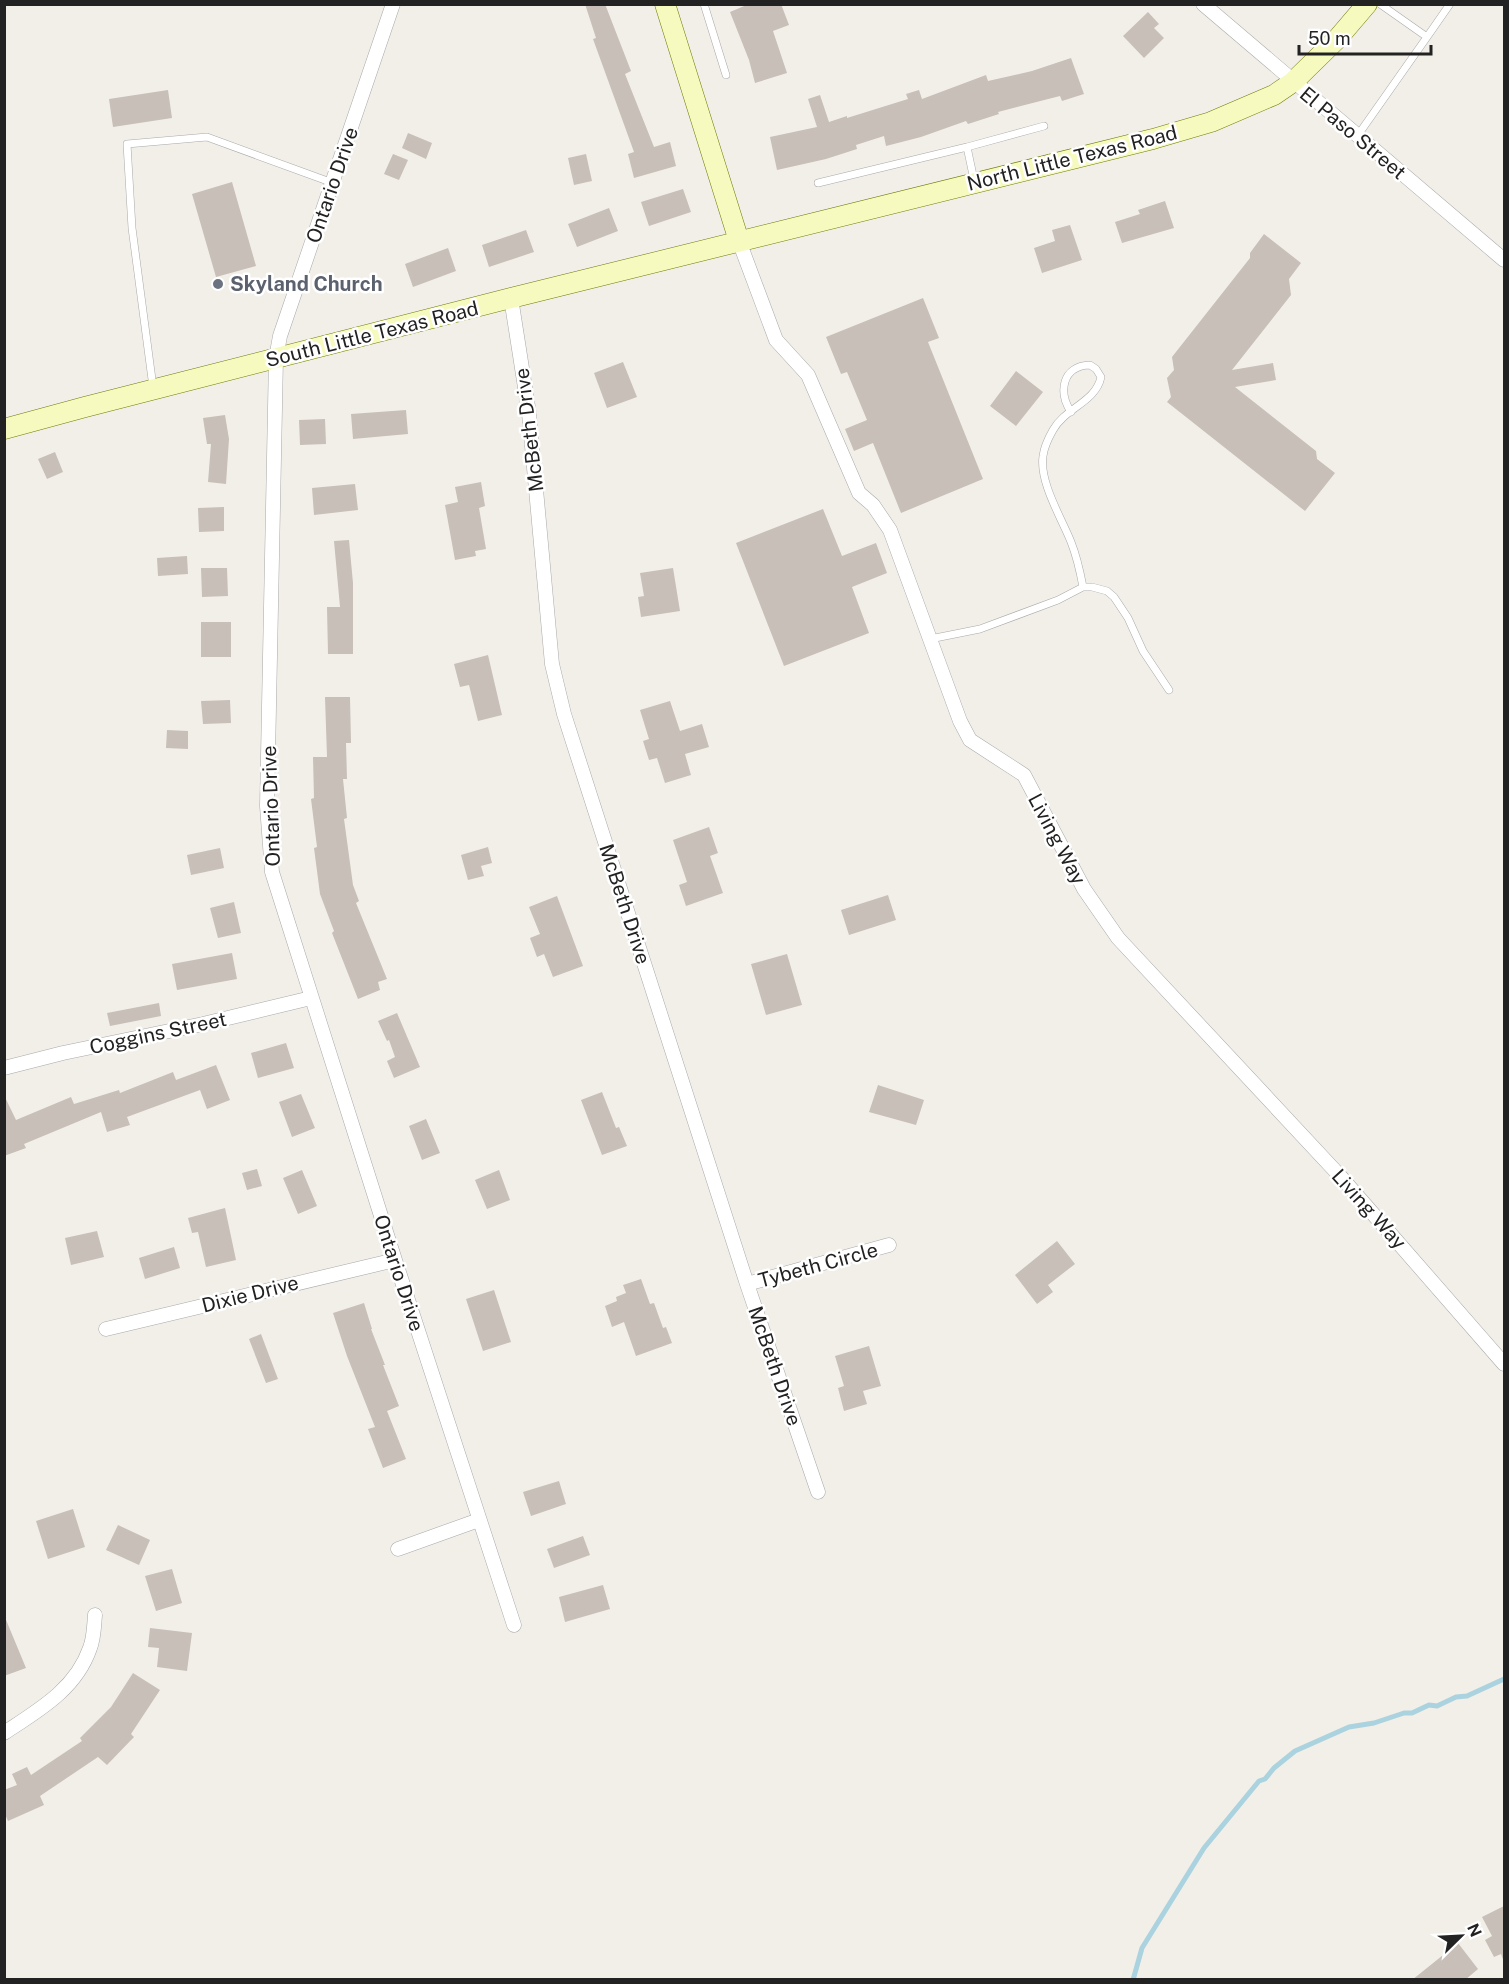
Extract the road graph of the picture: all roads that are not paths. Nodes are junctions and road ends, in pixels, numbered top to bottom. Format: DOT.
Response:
graph roads {
  1 [pos="393,4"];
  2 [pos="665,4"];
  3 [pos="704,4"];
  4 [pos="1203,4"];
  5 [pos="1367,4"];
  6 [pos="1380,4"];
  7 [pos="1450,4"];
  8 [pos="1427,37"];
  9 [pos="726,75"];
  10 [pos="1293,82"];
  11 [pos="1044,126"];
  12 [pos="1357,136"];
  13 [pos="966,147"];
  14 [pos="333,183"];
  15 [pos="818,183"];
  16 [pos="975,183"];
  17 [pos="739,241"];
  18 [pos="1504,260"];
  19 [pos="511,298"];
  20 [pos="276,358"];
  21 [pos="153,390"];
  22 [pos="1071,412"];
  23 [pos="4,429"];
  24 [pos="1083,587"];
  25 [pos="930,639"];
  26 [pos="1169,690"];
  27 [pos="311,998"];
  28 [pos="4,1068"];
  29 [pos="890,1245"];
  30 [pos="395,1260"];
  31 [pos="747,1284"];
  32 [pos="106,1329"];
  33 [pos="1504,1364"];
  34 [pos="818,1492"];
  35 [pos="479,1520"];
  36 [pos="398,1549"];
  37 [pos="95,1615"];
  38 [pos="514,1625"];
  39 [pos="4,1733"];
  1 -- 14 [label="street, Ontario Drive"];
  2 -- 17 [label="street"];
  3 -- 9 [label="lane"];
  4 -- 10 [label="street, El Paso Street"];
  5 -- 10 [label="street, North Little Texas Road"];
  6 -- 8 [label="lane"];
  7 -- 8 [label="lane"];
  8 -- 12 [label="lane"];
  10 -- 12 [label="street, El Paso Street"];
  10 -- 16 [label="street, North Little Texas Road"];
  11 -- 13 [label="lane"];
  12 -- 18 [label="street, El Paso Street"];
  13 -- 15 [label="lane"];
  13 -- 16 [label="lane"];
  14 -- 20 [label="street, Ontario Drive"];
  14 -- 21 [label="lane"];
  16 -- 17 [label="street, North Little Texas Road"];
  17 -- 19 [label="street, South Little Texas Road"];
  17 -- 25 [label="street, Living Way"];
  19 -- 20 [label="street, South Little Texas Road"];
  19 -- 31 [label="street, McBeth Drive"];
  20 -- 21 [label="street, South Little Texas Road"];
  20 -- 27 [label="street, Ontario Drive"];
  21 -- 23 [label="street, South Little Texas Road"];
  22 -- 22 [label="lane"];
  22 -- 24 [label="lane"];
  24 -- 25 [label="lane"];
  24 -- 26 [label="lane"];
  25 -- 33 [label="street, Living Way"];
  27 -- 28 [label="street, Coggins Street"];
  27 -- 30 [label="street, Ontario Drive"];
  29 -- 31 [label="street, Tybeth Circle"];
  30 -- 32 [label="street, Dixie Drive"];
  30 -- 35 [label="street, Ontario Drive"];
  31 -- 34 [label="street, McBeth Drive"];
  35 -- 36 [label="street"];
  35 -- 38 [label="street, Ontario Drive"];
  37 -- 39 [label="street"];
}
